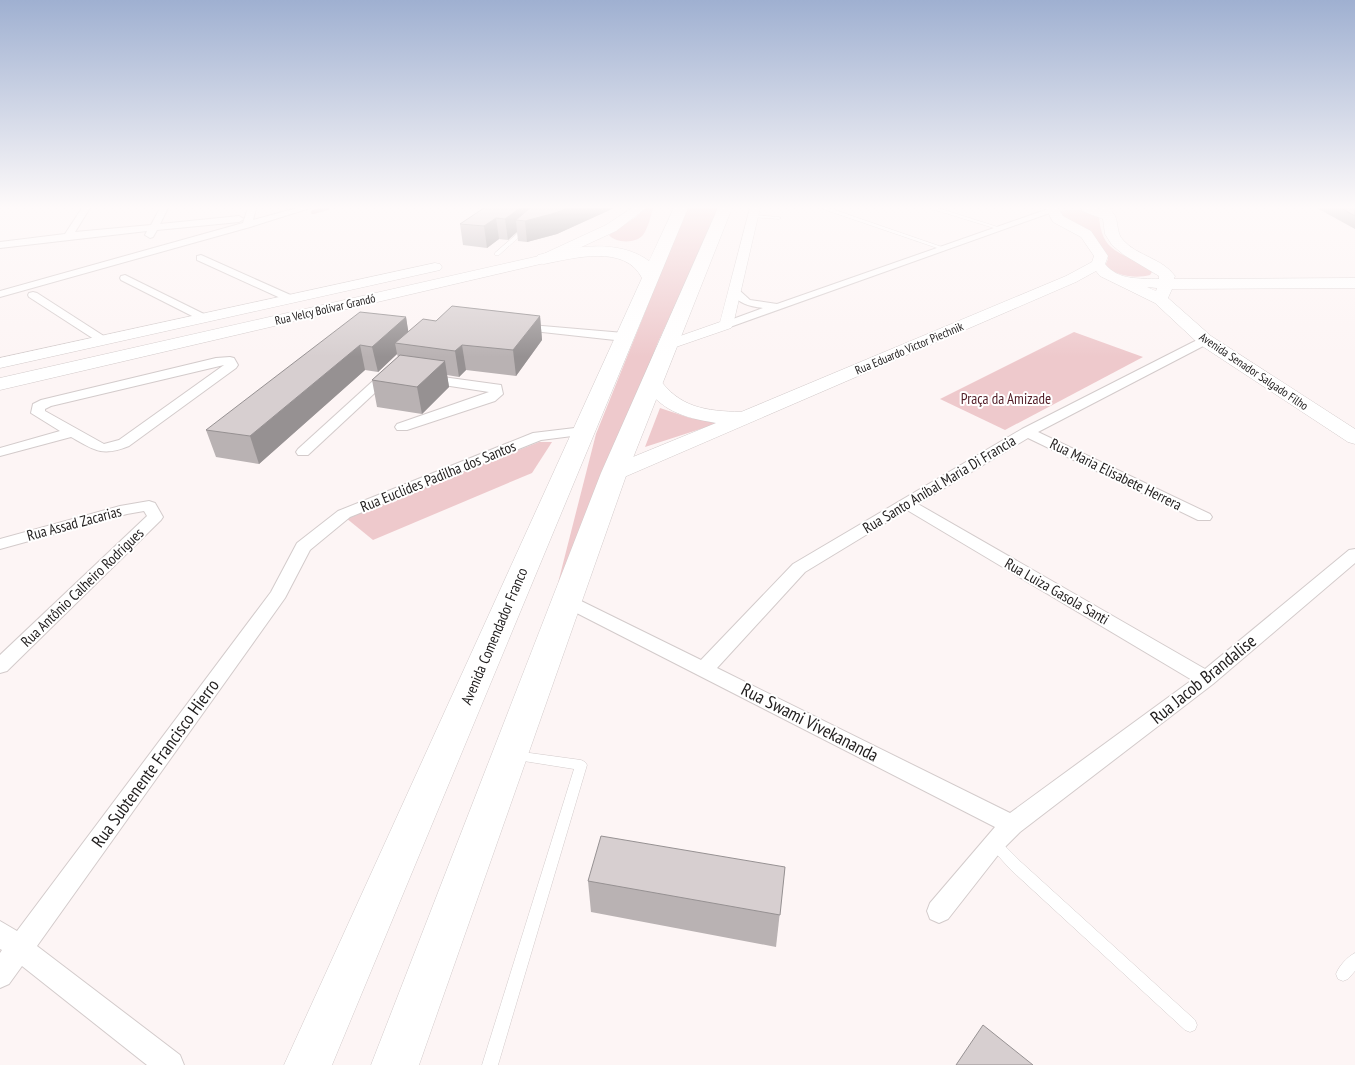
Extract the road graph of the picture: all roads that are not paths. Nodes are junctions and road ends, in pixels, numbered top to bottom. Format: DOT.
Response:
graph roads {
  1 [pos="130,258"];
  2 [pos="200,258"];
  3 [pos="523,258"];
  4 [pos="525,258"];
  5 [pos="631,258"];
  6 [pos="652,258"];
  7 [pos="704,258"];
  8 [pos="743,258"];
  9 [pos="915,258"];
  10 [pos="1100,258"];
  11 [pos="1142,258"];
  12 [pos="450,264"];
  13 [pos="1098,264"];
  14 [pos="1155,265"];
  15 [pos="650,277"];
  16 [pos="125,278"];
  17 [pos="460,278"];
  18 [pos="1117,278"];
  19 [pos="1071,279"];
  20 [pos="1257,283"];
  21 [pos="1355,283"];
  22 [pos="734,292"];
  23 [pos="1164,292"];
  24 [pos="0,294"];
  25 [pos="32,294"];
  26 [pos="291,299"];
  27 [pos="782,305"];
  28 [pos="204,318"];
  29 [pos="726,324"];
  30 [pos="511,326"];
  31 [pos="624,337"];
  32 [pos="104,340"];
  33 [pos="1205,340"];
  34 [pos="668,345"];
  35 [pos="0,363"];
  36 [pos="393,372"];
  37 [pos="43,374"];
  38 [pos="418,377"];
  39 [pos="652,381"];
  40 [pos="0,384"];
  41 [pos="746,418"];
  42 [pos="402,427"];
  43 [pos="583,431"];
  44 [pos="71,432"];
  45 [pos="1027,432"];
  46 [pos="1355,438"];
  47 [pos="0,452"];
  48 [pos="303,452"];
  49 [pos="614,473"];
  50 [pos="907,504"];
  51 [pos="149,506"];
  52 [pos="1204,517"];
  53 [pos="0,544"];
  54 [pos="303,547"];
  55 [pos="1355,554"];
  56 [pos="567,601"];
  57 [pos="0,666"];
  58 [pos="704,669"];
  59 [pos="1206,679"];
  60 [pos="510,756"];
  61 [pos="1012,825"];
  62 [pos="994,843"];
  63 [pos="939,910"];
  64 [pos="10,941"];
  65 [pos="1355,960"];
  66 [pos="1343,974"];
  67 [pos="0,975"];
  68 [pos="1190,1025"];
  69 [pos="170,1065"];
  70 [pos="308,1065"];
  71 [pos="395,1065"];
  72 [pos="490,1065"];
  1 -- 24 [label="street"];
  2 -- 26 [label="street"];
  3 -- 17 [label="main road, Rua Velcy Bolivar Grandó"];
  4 -- 17 [label="main road"];
  5 -- 15 [label="highway"];
  6 -- 15 [label="highway, Avenida Comendador Franco"];
  7 -- 34 [label="highway"];
  8 -- 22 [label="street"];
  9 -- 27 [label="street"];
  10 -- 13 [label="main road"];
  11 -- 14 [label="main road"];
  12 -- 26 [label="main road, Rua Velcy Bolivar Grandó"];
  13 -- 18 [label="main road, Avenida Senador Salgado Filho"];
  13 -- 19 [label="main road, Rua Eduardo Victor Piechnik"];
  14 -- 20 [label="main road"];
  14 -- 23 [label="main road, Avenida Senador Salgado Filho"];
  15 -- 31 [label="highway, Avenida Comendador Franco"];
  16 -- 28 [label="street"];
  17 -- 37 [label="main road, Rua Velcy Bolivar Grandó"];
  18 -- 19 [label="main road, Rua Eduardo Victor Piechnik"];
  18 -- 23 [label="main road, Avenida Senador Salgado Filho"];
  19 -- 41 [label="main road, Rua Eduardo Victor Piechnik"];
  20 -- 21 [label="main road"];
  20 -- 23 [label="main road"];
  22 -- 27 [label="street"];
  22 -- 29 [label="street"];
  23 -- 33 [label="main road, Avenida Senador Salgado Filho"];
  25 -- 32 [label="street"];
  26 -- 28 [label="main road, Rua Velcy Bolivar Grandó"];
  27 -- 29 [label="street"];
  28 -- 32 [label="main road, Rua Velcy Bolivar Grandó"];
  29 -- 34 [label="street"];
  30 -- 31 [label="street"];
  31 -- 43 [label="highway, Avenida Comendador Franco"];
  32 -- 35 [label="main road, Rua Velcy Bolivar Grandó"];
  32 -- 37 [label="main road"];
  33 -- 45 [label="street, Rua Santo Aníbal Maria Di Francia"];
  33 -- 46 [label="main road, Avenida Senador Salgado Filho"];
  34 -- 39 [label="highway"];
  36 -- 48 [label="street"];
  37 -- 40 [label="main road, Rua Velcy Bolivar Grandó"];
  38 -- 42 [label="street"];
  39 -- 41 [label="main road, Rua Eduardo Victor Piechnik"];
  39 -- 49 [label="highway"];
  41 -- 49 [label="main road, Rua Eduardo Victor Piechnik"];
  43 -- 54 [label="street, Rua Euclides Padilha dos Santos"];
  43 -- 70 [label="highway, Avenida Comendador Franco"];
  44 -- 44 [label="street"];
  44 -- 47 [label="street"];
  45 -- 50 [label="street, Rua Santo Aníbal Maria Di Francia"];
  45 -- 52 [label="street, Rua Maria Elisabete Herrera"];
  49 -- 56 [label="highway"];
  50 -- 58 [label="street, Rua Santo Aníbal Maria Di Francia"];
  50 -- 59 [label="street, Rua Luiza Gasola Santi"];
  51 -- 53 [label="street, Rua Assad Zacarias"];
  51 -- 57 [label="street, Rua Antônio Calheiro Rodrigues"];
  54 -- 64 [label="street, Rua Subtenente Francisco Hierro"];
  55 -- 59 [label="street, Rua Jacob Brandalise"];
  56 -- 58 [label="street, Rua Swami Vivekananda"];
  56 -- 60 [label="highway"];
  58 -- 61 [label="street, Rua Swami Vivekananda"];
  59 -- 61 [label="street, Rua Jacob Brandalise"];
  60 -- 71 [label="highway"];
  60 -- 72 [label="lane"];
  61 -- 62 [label="street"];
  62 -- 63 [label="street"];
  62 -- 68 [label="lane"];
  64 -- 67 [label="street, Rua Subtenente Francisco Hierro"];
  64 -- 69 [label="street"];
  65 -- 66 [label="lane"];
}
